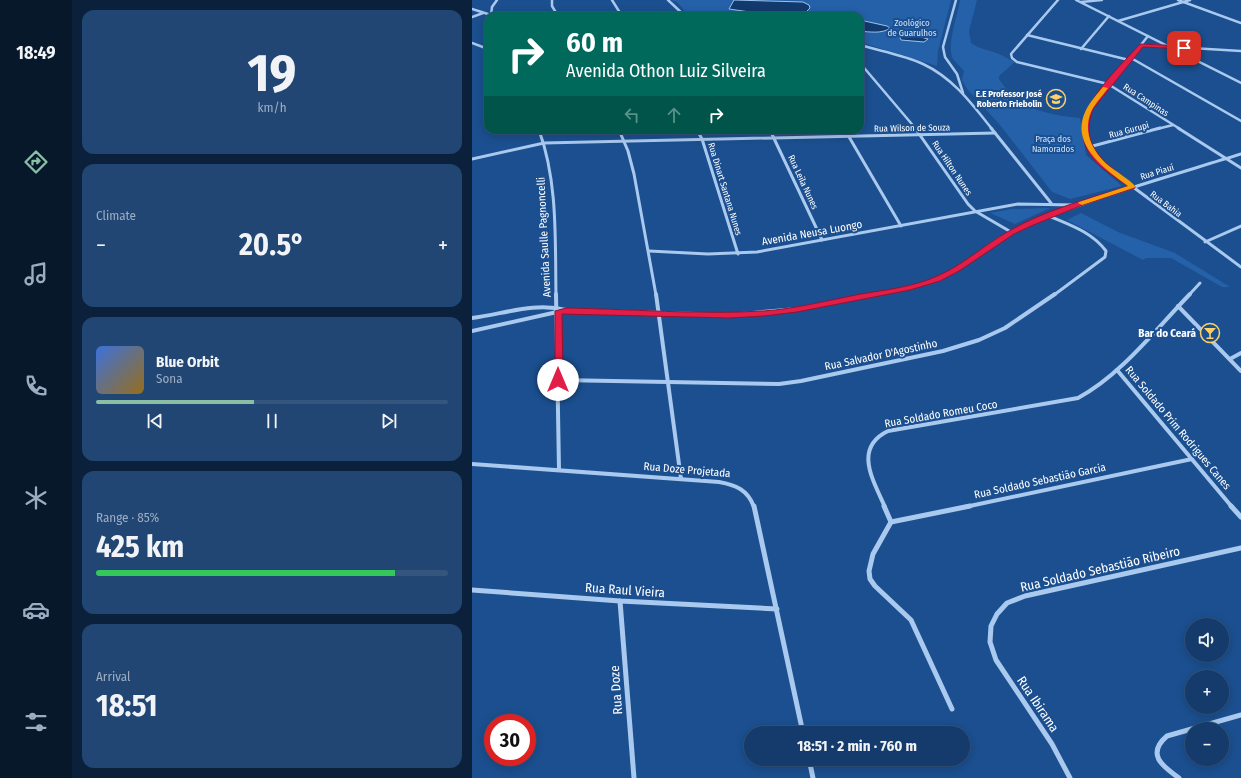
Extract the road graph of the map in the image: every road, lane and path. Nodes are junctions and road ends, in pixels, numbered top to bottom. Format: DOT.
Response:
graph roads {
  1 [pos="497,0"];
  2 [pos="552,0"];
  3 [pos="612,0"];
  4 [pos="668,0"];
  5 [pos="956,0"];
  6 [pos="1058,0"];
  7 [pos="1076,0"];
  8 [pos="1102,0"];
  9 [pos="1178,0"];
  10 [pos="1190,0"];
  11 [pos="1080,2"];
  12 [pos="1184,3"];
  13 [pos="472,9"];
  14 [pos="483,12"];
  15 [pos="491,12"];
  16 [pos="556,12"];
  17 [pos="620,12"];
  18 [pos="682,12"];
  19 [pos="1109,16"];
  20 [pos="472,17"];
  21 [pos="1118,21"];
  22 [pos="1241,23"];
  23 [pos="1028,36"];
  24 [pos="1148,36"];
  25 [pos="472,44"];
  26 [pos="1142,45"];
  27 [pos="864,46"];
  28 [pos="1170,47"];
  29 [pos="484,48"];
  30 [pos="1081,49"];
  31 [pos="1241,51"];
  32 [pos="1130,59"];
  33 [pos="864,68"];
  34 [pos="866,70"];
  35 [pos="1241,83"];
  36 [pos="1108,84"];
  37 [pos="963,93"];
  38 [pos="1241,121"];
  39 [pos="1173,125"];
  40 [pos="995,133"];
  41 [pos="541,134"];
  42 [pos="621,134"];
  43 [pos="699,134"];
  44 [pos="773,134"];
  45 [pos="849,136"];
  46 [pos="922,136"];
  47 [pos="776,138"];
  48 [pos="702,139"];
  49 [pos="625,141"];
  50 [pos="544,143"];
  51 [pos="1089,148"];
  52 [pos="1241,154"];
  53 [pos="1226,158"];
  54 [pos="472,159"];
  55 [pos="1241,168"];
  56 [pos="1133,187"];
  57 [pos="1051,203"];
  58 [pos="1077,205"];
  59 [pos="975,211"];
  60 [pos="1049,216"];
  61 [pos="901,226"];
  62 [pos="1241,226"];
  63 [pos="1012,232"];
  64 [pos="822,240"];
  65 [pos="1205,242"];
  66 [pos="649,251"];
  67 [pos="738,254"];
  68 [pos="1241,267"];
  69 [pos="1200,283"];
  70 [pos="1178,306"];
  71 [pos="557,307"];
  72 [pos="566,310"];
  73 [pos="558,313"];
  74 [pos="660,313"];
  75 [pos="472,318"];
  76 [pos="472,331"];
  77 [pos="1241,353"];
  78 [pos="1230,358"];
  79 [pos="1117,370"];
  80 [pos="1241,371"];
  81 [pos="558,380"];
  82 [pos="667,381"];
  83 [pos="1192,459"];
  84 [pos="472,464"];
  85 [pos="559,470"];
  86 [pos="681,479"];
  87 [pos="1241,516"];
  88 [pos="890,522"];
  89 [pos="1241,548"];
  90 [pos="472,590"];
  91 [pos="620,601"];
  92 [pos="777,609"];
  93 [pos="990,642"];
  94 [pos="952,709"];
  95 [pos="1241,715"];
  96 [pos="802,726"];
  97 [pos="810,766"];
  98 [pos="634,778"];
  99 [pos="813,778"];
  100 [pos="1070,778"];
  101 [pos="1179,778"];
  1 -- 15 [label="street"];
  2 -- 16 [label="street"];
  3 -- 17 [label="street"];
  4 -- 18 [label="street"];
  5 -- 37 [label="street"];
  6 -- 23 [label="street"];
  7 -- 11 [label="street"];
  8 -- 11 [label="street"];
  9 -- 12 [label="street"];
  10 -- 12 [label="street"];
  11 -- 19 [label="street"];
  12 -- 21 [label="street"];
  12 -- 22 [label="street"];
  13 -- 14 [label="street"];
  14 -- 20 [label="street"];
  19 -- 21 [label="street"];
  19 -- 30 [label="street"];
  21 -- 24 [label="street"];
  23 -- 30 [label="street"];
  23 -- 36 [label="street, Rua Campinas"];
  24 -- 26 [label="street"];
  24 -- 28 [label="street"];
  25 -- 29 [label="street"];
  26 -- 28 [label="street"];
  26 -- 32 [label="street"];
  27 -- 37 [label="street"];
  28 -- 31 [label="street"];
  28 -- 35 [label="street"];
  30 -- 32 [label="street"];
  32 -- 36 [label="street"];
  32 -- 38 [label="street"];
  33 -- 34 [label="street, Rua Hilton Nunes"];
  34 -- 46 [label="street, Rua Hilton Nunes"];
  36 -- 39 [label="street, Rua Campinas"];
  36 -- 51 [label="street"];
  37 -- 40 [label="street"];
  39 -- 51 [label="street, Rua Gurupi"];
  39 -- 53 [label="street, Rua Campinas"];
  40 -- 46 [label="street, Rua Wilson de Souza"];
  40 -- 57 [label="street"];
  41 -- 50 [label="street, Avenida Saulle Pagnoncelli"];
  42 -- 49 [label="street"];
  43 -- 48 [label="street, Rua Dinart Santana Nunes"];
  44 -- 47 [label="street, Rua Leila Nunes"];
  45 -- 46 [label="street, Rua Wilson de Souza"];
  45 -- 47 [label="street, Rua Wilson de Souza"];
  45 -- 61 [label="street"];
  46 -- 59 [label="street, Rua Hilton Nunes"];
  47 -- 48 [label="street, Rua Wilson de Souza"];
  47 -- 64 [label="street, Rua Leila Nunes"];
  48 -- 49 [label="street, Rua Wilson de Souza"];
  48 -- 67 [label="street, Rua Dinart Santana Nunes"];
  49 -- 50 [label="street, Rua Wilson de Souza"];
  49 -- 66 [label="street"];
  50 -- 54 [label="street, Rua Wilson de Souza"];
  50 -- 71 [label="street, Avenida Saulle Pagnoncelli"];
  51 -- 56 [label="street, Rua Bahia"];
  52 -- 53 [label="street, Rua Piauí"];
  53 -- 55 [label="street, Rua Campinas"];
  53 -- 56 [label="street, Rua Piauí"];
  56 -- 58 [label="street, Rua Piauí"];
  56 -- 65 [label="street, Rua Bahia"];
  57 -- 58 [label="street, Avenida Neusa Luongo"];
  57 -- 59 [label="street, Avenida Neusa Luongo"];
  58 -- 60 [label="street, Rua Piauí"];
  59 -- 61 [label="street, Avenida Neusa Luongo"];
  59 -- 63 [label="street, Rua Hilton Nunes"];
  60 -- 63 [label="street, Rua Piauí"];
  60 -- 82 [label="street, Rua Salvador D'Agostinho"];
  61 -- 64 [label="street, Avenida Neusa Luongo"];
  62 -- 65 [label="street"];
  63 -- 74 [label="street, Rua Piauí"];
  64 -- 67 [label="street, Avenida Neusa Luongo"];
  65 -- 68 [label="street, Rua Bahia"];
  66 -- 67 [label="street, Avenida Neusa Luongo"];
  66 -- 74 [label="street"];
  69 -- 70 [label="street, Rua Soldado Romeu Coco"];
  70 -- 78 [label="street"];
  70 -- 79 [label="street, Rua Soldado Romeu Coco"];
  71 -- 72 [label="street"];
  71 -- 73 [label="street, Avenida Saulle Pagnoncelli"];
  71 -- 75 [label="street"];
  72 -- 73 [label="street"];
  72 -- 74 [label="street, Rua Piauí"];
  73 -- 76 [label="street"];
  73 -- 81 [label="street, Avenida Saulle Pagnoncelli"];
  74 -- 82 [label="street"];
  77 -- 78 [label="street"];
  78 -- 80 [label="street"];
  79 -- 83 [label="street, Rua Soldado Prim Rodrigues Canes"];
  79 -- 88 [label="street, Rua Soldado Romeu Coco"];
  81 -- 82 [label="street, Rua Salvador D'Agostinho"];
  81 -- 85 [label="street, Avenida Saulle Pagnoncelli"];
  82 -- 86 [label="street"];
  83 -- 87 [label="street, Rua Soldado Prim Rodrigues Canes"];
  83 -- 88 [label="street, Rua Soldado Sebastião Garcia"];
  84 -- 85 [label="street, Rua Doze Projetada"];
  85 -- 86 [label="street, Rua Doze Projetada"];
  86 -- 92 [label="street, Rua Doze Projetada"];
  88 -- 94 [label="street"];
  89 -- 93 [label="street, Rua Soldado Sebastião Ribeiro"];
  90 -- 91 [label="street, Rua Raul Vieira"];
  91 -- 92 [label="street, Rua Raul Vieira"];
  91 -- 98 [label="street, Rua Doze"];
  92 -- 96 [label="street, Rua Doze Projetada"];
  93 -- 100 [label="street, Rua Ibirama"];
  95 -- 101 [label="street"];
  97 -- 99 [label="street"];
}
